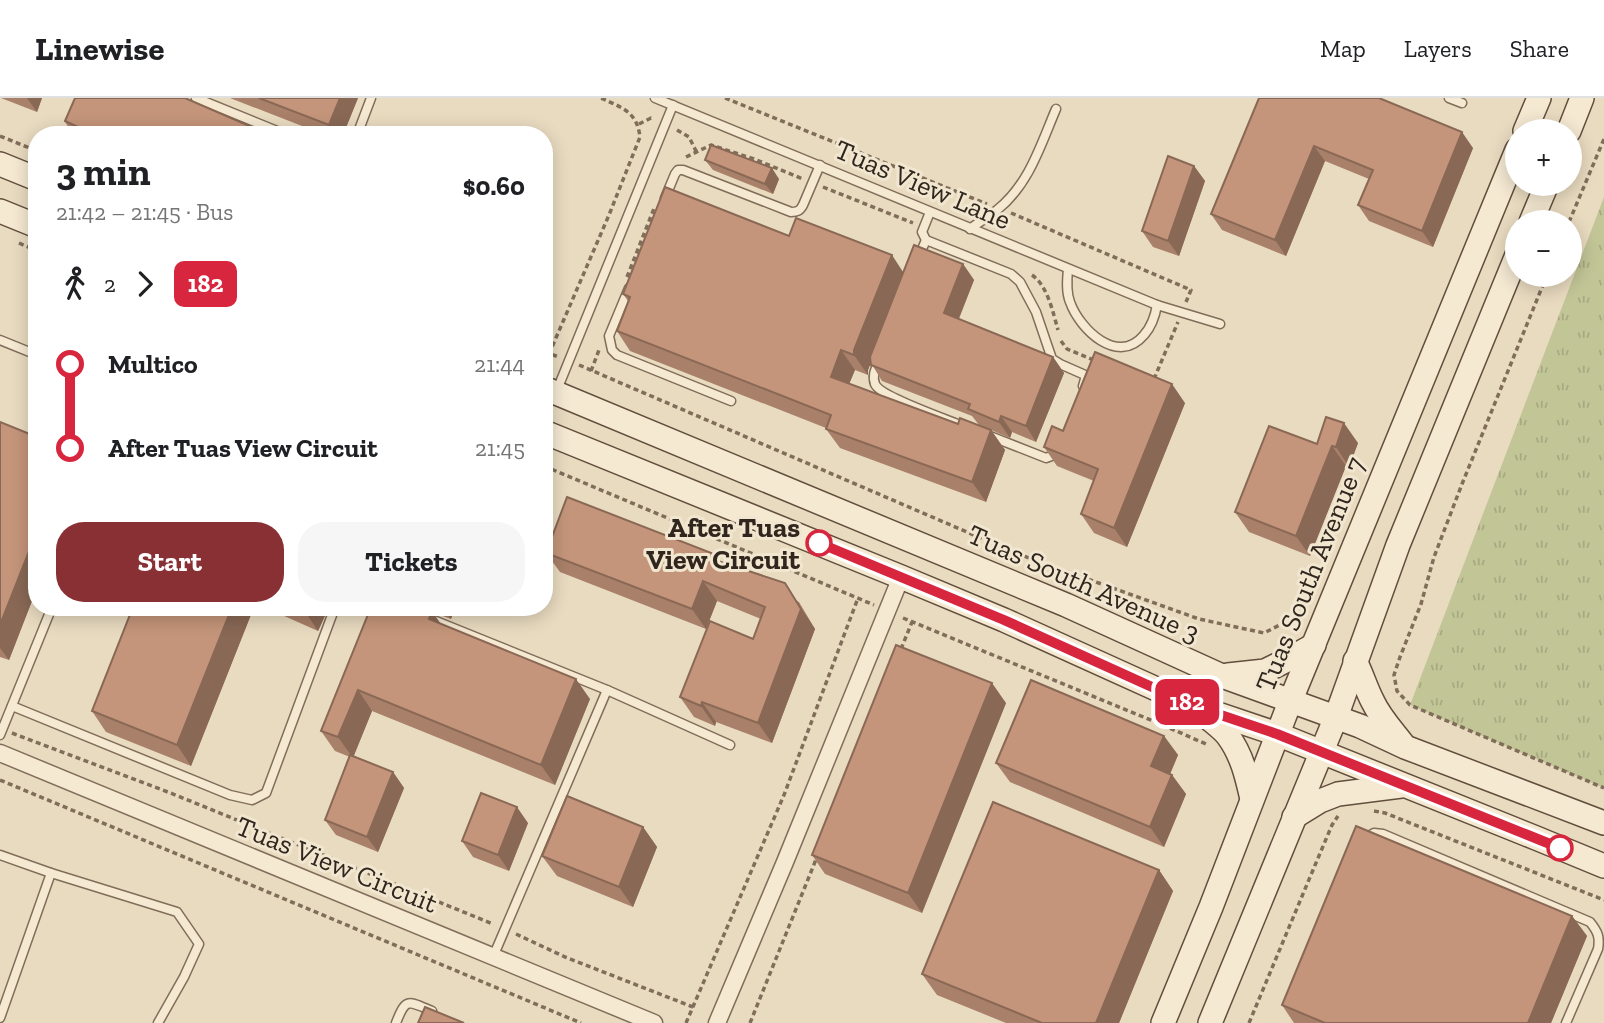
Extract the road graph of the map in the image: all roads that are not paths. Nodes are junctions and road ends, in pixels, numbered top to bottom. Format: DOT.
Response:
graph roads {
  1 [pos="196,98"];
  2 [pos="371,98"];
  3 [pos="655,98"];
  4 [pos="1449,98"];
  5 [pos="1539,98"];
  6 [pos="1582,98"];
  7 [pos="1462,103"];
  8 [pos="673,105"];
  9 [pos="1056,109"];
  10 [pos="1530,119"];
  11 [pos="1574,119"];
  12 [pos="265,126"];
  13 [pos="360,126"];
  14 [pos="0,164"];
  15 [pos="820,165"];
  16 [pos="28,175"];
  17 [pos="1505,179"];
  18 [pos="658,209"];
  19 [pos="0,211"];
  20 [pos="930,212"];
  21 [pos="28,222"];
  22 [pos="970,229"];
  23 [pos="926,240"];
  24 [pos="916,264"];
  25 [pos="1068,269"];
  26 [pos="634,274"];
  27 [pos="1505,285"];
  28 [pos="1157,305"];
  29 [pos="1220,324"];
  30 [pos="0,340"];
  31 [pos="883,348"];
  32 [pos="28,351"];
  33 [pos="553,386"];
  34 [pos="553,392"];
  35 [pos="1080,392"];
  36 [pos="731,401"];
  37 [pos="969,428"];
  38 [pos="981,433"];
  39 [pos="553,436"];
  40 [pos="1059,443"];
  41 [pos="901,577"];
  42 [pos="48,616"];
  43 [pos="332,616"];
  44 [pos="428,618"];
  45 [pos="1314,645"];
  46 [pos="1355,661"];
  47 [pos="1222,676"];
  48 [pos="607,690"];
  49 [pos="1290,702"];
  50 [pos="12,706"];
  51 [pos="1194,706"];
  52 [pos="1336,717"];
  53 [pos="1,732"];
  54 [pos="1277,734"];
  55 [pos="730,745"];
  56 [pos="1405,747"];
  57 [pos="0,752"];
  58 [pos="1321,753"];
  59 [pos="1404,786"];
  60 [pos="1252,799"];
  61 [pos="1294,817"];
  62 [pos="1604,823"];
  63 [pos="1361,845"];
  64 [pos="0,855"];
  65 [pos="1604,866"];
  66 [pos="51,873"];
  67 [pos="492,957"];
  68 [pos="438,1013"];
  69 [pos="0,1018"];
  70 [pos="158,1023"];
  71 [pos="396,1023"];
  72 [pos="654,1023"];
  73 [pos="717,1023"];
  74 [pos="1163,1023"];
  75 [pos="1210,1023"];
  76 [pos="1566,1023"];
  1 -- 12 [label="lane"];
  2 -- 13 [label="lane"];
  3 -- 8 [label="lane, Tuas View Lane"];
  4 -- 7 [label="lane"];
  5 -- 10 [label="street"];
  6 -- 11 [label="street"];
  8 -- 15 [label="lane, Tuas View Lane"];
  8 -- 33 [label="lane"];
  9 -- 22 [label="lane"];
  14 -- 16 [label="street"];
  15 -- 18 [label="lane"];
  15 -- 20 [label="lane, Tuas View Lane"];
  17 -- 45 [label="street, Tuas South Avenue 7"];
  19 -- 21 [label="street"];
  20 -- 22 [label="lane, Tuas View Lane"];
  20 -- 23 [label="lane"];
  22 -- 25 [label="lane, Tuas View Lane"];
  23 -- 24 [label="lane"];
  23 -- 35 [label="lane"];
  25 -- 28 [label="lane, Tuas View Lane"];
  25 -- 28 [label="lane"];
  26 -- 36 [label="lane"];
  27 -- 46 [label="street"];
  28 -- 29 [label="lane, Tuas View Lane"];
  30 -- 32 [label="lane"];
  31 -- 37 [label="lane"];
  34 -- 47 [label="street, Tuas South Avenue 3"];
  38 -- 40 [label="lane"];
  39 -- 41 [label="street"];
  41 -- 51 [label="street"];
  41 -- 73 [label="street"];
  42 -- 50 [label="lane"];
  43 -- 50 [label="lane"];
  44 -- 48 [label="lane"];
  45 -- 47 [label="street"];
  45 -- 49 [label="street, Tuas South Avenue 7"];
  46 -- 52 [label="street"];
  46 -- 56 [label="street"];
  47 -- 49 [label="street, Tuas South Avenue 3"];
  48 -- 55 [label="lane"];
  48 -- 67 [label="lane"];
  49 -- 52 [label="street, Tuas South Avenue 3"];
  49 -- 54 [label="street, Tuas South Avenue 7"];
  50 -- 53 [label="lane"];
  51 -- 54 [label="street"];
  51 -- 60 [label="street"];
  52 -- 56 [label="street, Tuas South Avenue 3"];
  52 -- 58 [label="street"];
  54 -- 58 [label="street"];
  54 -- 60 [label="street, Tuas South Avenue 7"];
  56 -- 62 [label="street, Tuas South Avenue 3"];
  57 -- 67 [label="street, Tuas View Circuit"];
  58 -- 59 [label="street"];
  58 -- 61 [label="street"];
  59 -- 61 [label="street"];
  59 -- 65 [label="street"];
  60 -- 74 [label="street, Tuas South Avenue 7"];
  61 -- 75 [label="street"];
  63 -- 76 [label="lane"];
  64 -- 66 [label="lane"];
  66 -- 69 [label="lane"];
  66 -- 70 [label="lane"];
  67 -- 72 [label="street, Tuas View Circuit"];
  68 -- 71 [label="lane"];
}
